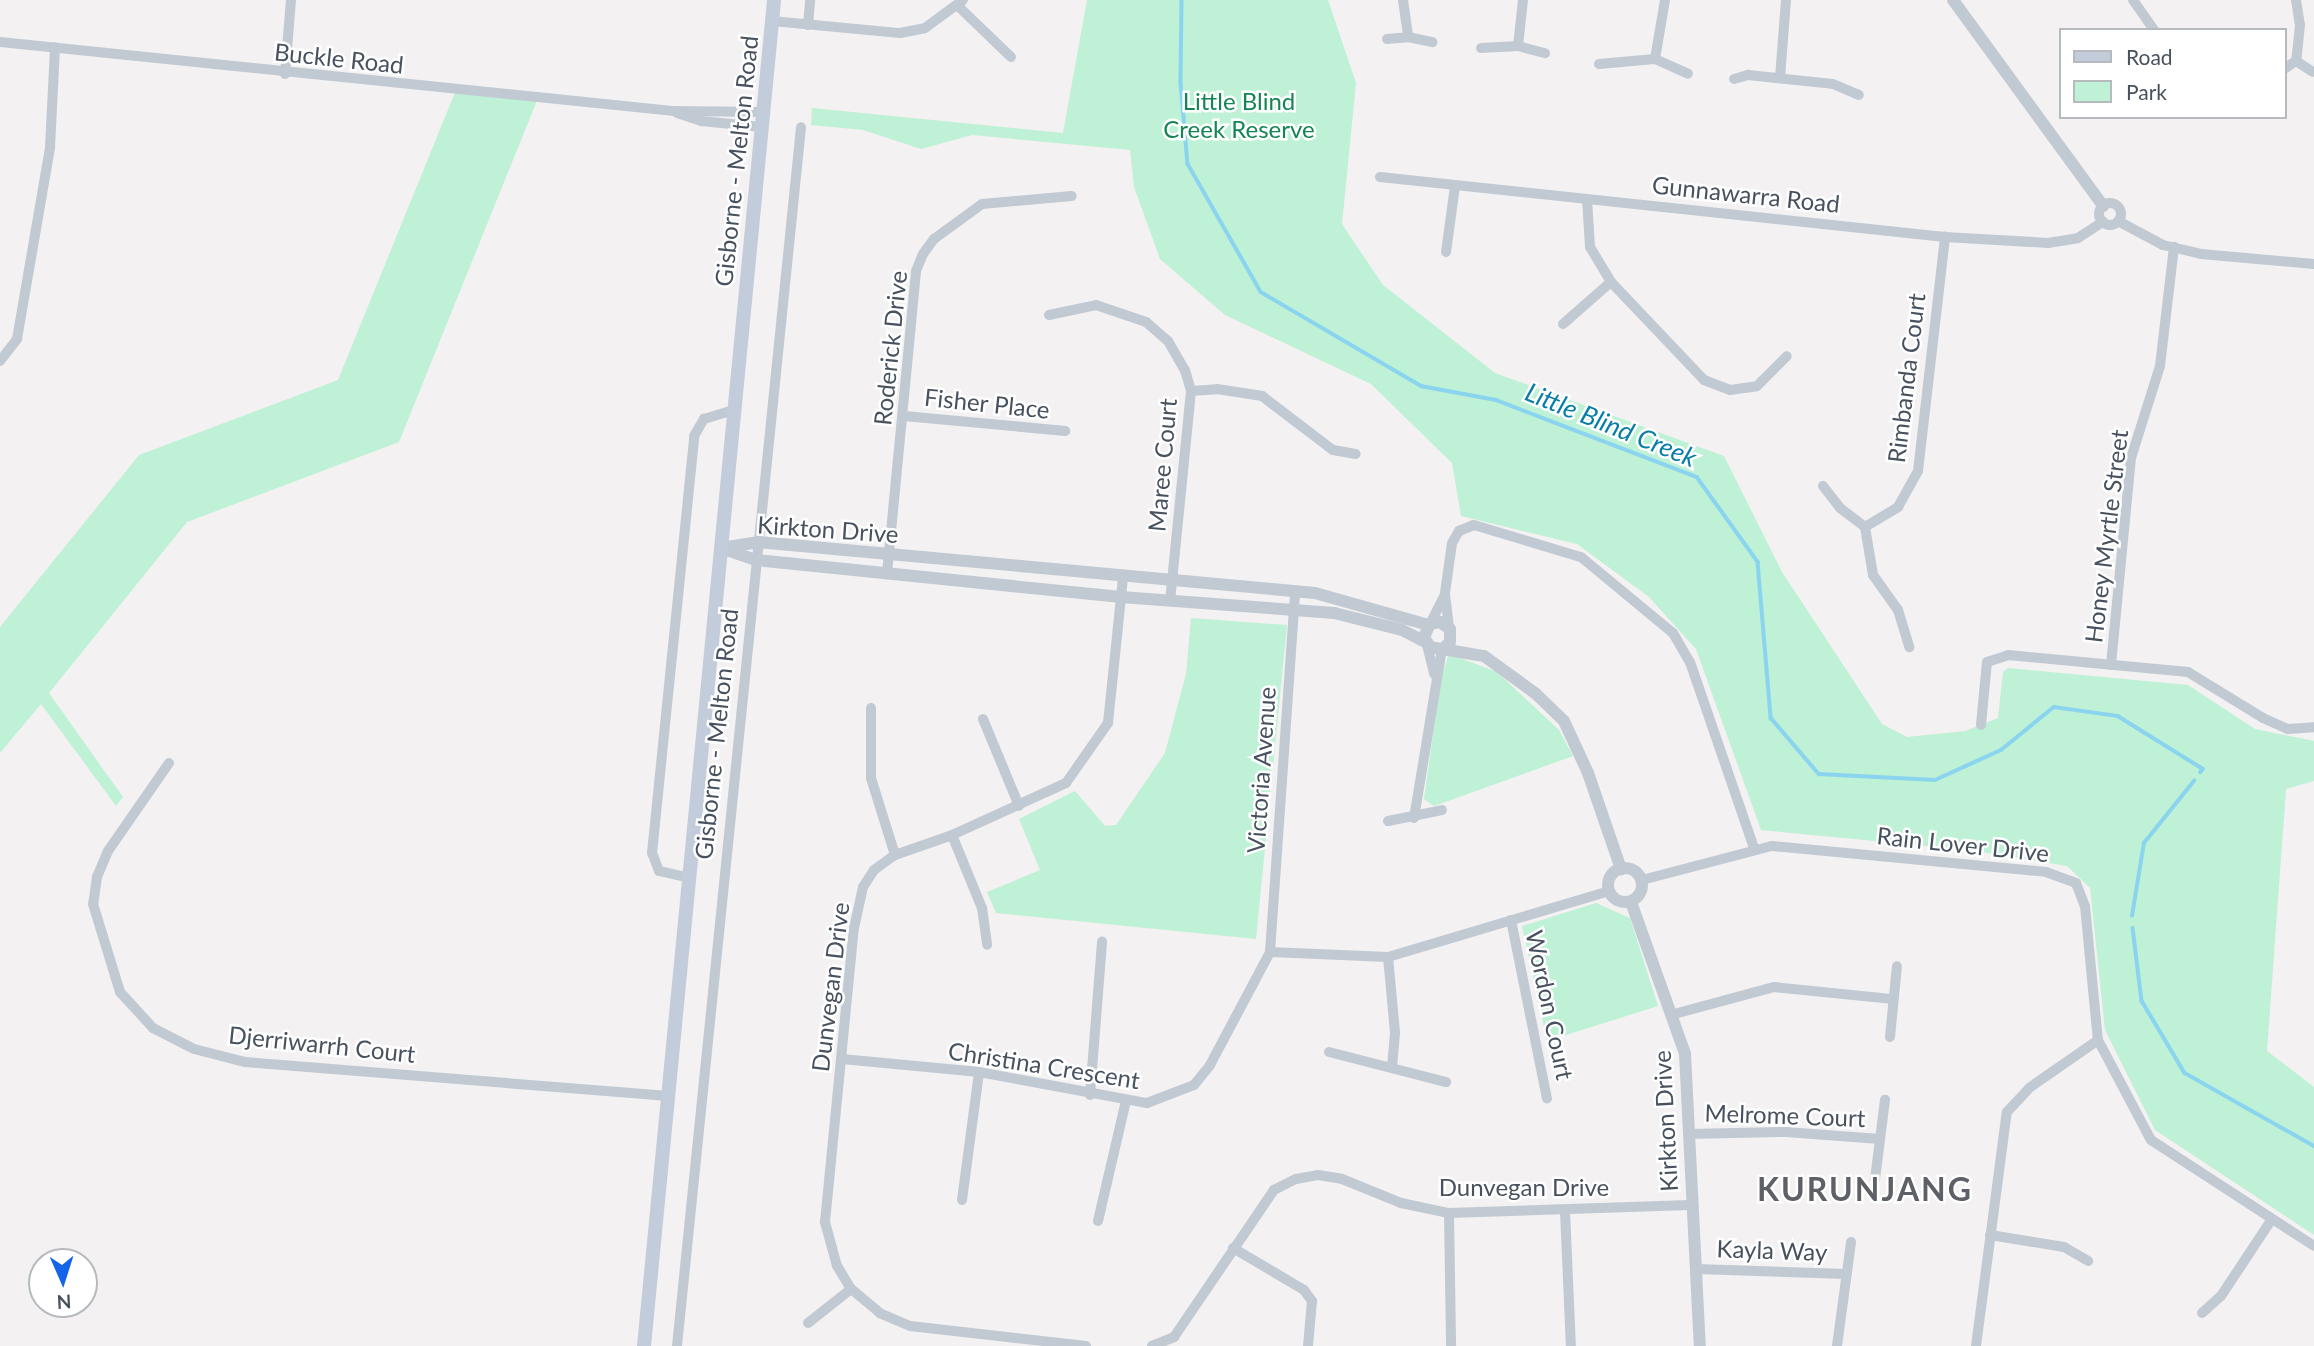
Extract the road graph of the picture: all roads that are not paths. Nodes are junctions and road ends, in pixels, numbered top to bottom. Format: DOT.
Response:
graph roads {
  1 [pos="291,0"];
  2 [pos="774,0"];
  3 [pos="810,0"];
  4 [pos="1403,0"];
  5 [pos="1523,0"];
  6 [pos="1665,0"];
  7 [pos="1786,0"];
  8 [pos="1953,0"];
  9 [pos="2133,0"];
  10 [pos="2296,0"];
  11 [pos="961,4"];
  12 [pos="772,21"];
  13 [pos="808,25"];
  14 [pos="2153,28"];
  15 [pos="1408,37"];
  16 [pos="1387,39"];
  17 [pos="0,42"];
  18 [pos="1432,42"];
  19 [pos="1518,46"];
  20 [pos="55,47"];
  21 [pos="1481,48"];
  22 [pos="1545,53"];
  23 [pos="1011,57"];
  24 [pos="1655,59"];
  25 [pos="2296,61"];
  26 [pos="1599,64"];
  27 [pos="2286,68"];
  28 [pos="2313,72"];
  29 [pos="285,74"];
  30 [pos="1688,74"];
  31 [pos="1780,78"];
  32 [pos="1734,79"];
  33 [pos="1859,95"];
  34 [pos="674,111"];
  35 [pos="763,111"];
  36 [pos="762,127"];
  37 [pos="801,127"];
  38 [pos="1380,177"];
  39 [pos="1455,186"];
  40 [pos="1072,196"];
  41 [pos="1587,200"];
  42 [pos="2103,206"];
  43 [pos="2118,221"];
  44 [pos="2103,222"];
  45 [pos="1945,237"];
  46 [pos="2174,247"];
  47 [pos="1446,252"];
  48 [pos="2314,264"];
  49 [pos="1611,282"];
  50 [pos="1049,315"];
  51 [pos="1563,324"];
  52 [pos="1787,356"];
  53 [pos="0,361"];
  54 [pos="1191,391"];
  55 [pos="734,410"];
  56 [pos="904,416"];
  57 [pos="1065,431"];
  58 [pos="1356,454"];
  59 [pos="1823,486"];
  60 [pos="1865,527"];
  61 [pos="758,542"];
  62 [pos="721,548"];
  63 [pos="889,554"];
  64 [pos="756,560"];
  65 [pos="887,573"];
  66 [pos="1123,578"];
  67 [pos="1172,582"];
  68 [pos="1295,592"];
  69 [pos="1445,593"];
  70 [pos="1121,597"];
  71 [pos="1170,601"];
  72 [pos="1293,611"];
  73 [pos="1429,624"];
  74 [pos="1449,628"];
  75 [pos="1426,643"];
  76 [pos="1909,647"];
  77 [pos="1443,648"];
  78 [pos="1471,650"];
  79 [pos="2111,665"];
  80 [pos="1434,678"];
  81 [pos="871,708"];
  82 [pos="983,719"];
  83 [pos="1981,724"];
  84 [pos="2314,727"];
  85 [pos="169,763"];
  86 [pos="1019,806"];
  87 [pos="1442,810"];
  88 [pos="1414,818"];
  89 [pos="1388,821"];
  90 [pos="952,835"];
  91 [pos="1754,848"];
  92 [pos="895,855"];
  93 [pos="1621,869"];
  94 [pos="690,878"];
  95 [pos="1642,880"];
  96 [pos="1609,891"];
  97 [pos="1631,902"];
  98 [pos="1511,920"];
  99 [pos="1102,941"];
  100 [pos="987,945"];
  101 [pos="1270,952"];
  102 [pos="1388,957"];
  103 [pos="1897,966"];
  104 [pos="1893,999"];
  105 [pos="1674,1014"];
  106 [pos="1890,1037"];
  107 [pos="2098,1040"];
  108 [pos="1329,1052"];
  109 [pos="842,1059"];
  110 [pos="1392,1067"];
  111 [pos="979,1072"];
  112 [pos="1447,1082"];
  113 [pos="1090,1095"];
  114 [pos="669,1096"];
  115 [pos="1547,1098"];
  116 [pos="1885,1100"];
  117 [pos="1126,1101"];
  118 [pos="1688,1134"];
  119 [pos="1880,1139"];
  120 [pos="1875,1180"];
  121 [pos="962,1200"];
  122 [pos="1690,1205"];
  123 [pos="1565,1211"];
  124 [pos="1449,1213"];
  125 [pos="2272,1219"];
  126 [pos="1098,1221"];
  127 [pos="1990,1235"];
  128 [pos="1851,1242"];
  129 [pos="2314,1245"];
  130 [pos="1233,1248"];
  131 [pos="2088,1261"];
  132 [pos="1696,1269"];
  133 [pos="1846,1274"];
  134 [pos="851,1289"];
  135 [pos="2202,1313"];
  136 [pos="808,1323"];
  137 [pos="644,1346"];
  138 [pos="677,1346"];
  139 [pos="1086,1346"];
  140 [pos="1152,1346"];
  141 [pos="1308,1346"];
  142 [pos="1451,1346"];
  143 [pos="1571,1346"];
  144 [pos="1700,1346"];
  145 [pos="1837,1346"];
  146 [pos="1976,1346"];
  1 -- 29 [label="street"];
  2 -- 12 [label="main road, Gisborne - Melton Road"];
  3 -- 13 [label="street"];
  4 -- 15 [label="street"];
  5 -- 19 [label="street"];
  6 -- 24 [label="street"];
  7 -- 31 [label="street"];
  8 -- 42 [label="street"];
  9 -- 14 [label="street"];
  10 -- 25 [label="street"];
  11 -- 13 [label="street"];
  11 -- 23 [label="street"];
  12 -- 13 [label="street"];
  12 -- 35 [label="main road, Gisborne - Melton Road"];
  15 -- 16 [label="street"];
  15 -- 18 [label="street"];
  17 -- 20 [label="street, Buckle Road"];
  19 -- 21 [label="street"];
  19 -- 22 [label="street"];
  20 -- 29 [label="street, Buckle Road"];
  20 -- 53 [label="street"];
  24 -- 26 [label="street"];
  24 -- 30 [label="street"];
  25 -- 27 [label="street"];
  25 -- 28 [label="street"];
  29 -- 34 [label="street, Buckle Road"];
  31 -- 32 [label="street"];
  31 -- 33 [label="street"];
  34 -- 35 [label="street, Buckle Road"];
  34 -- 36 [label="street, Buckle Road"];
  35 -- 36 [label="main road, Gisborne - Melton Road"];
  36 -- 55 [label="main road, Gisborne - Melton Road"];
  37 -- 61 [label="street, Gisborne - Melton Road"];
  38 -- 39 [label="street, Gunnawarra Road"];
  39 -- 41 [label="street, Gunnawarra Road"];
  39 -- 47 [label="street"];
  40 -- 56 [label="street, Roderick Drive"];
  41 -- 45 [label="street, Gunnawarra Road"];
  41 -- 49 [label="street"];
  42 -- 43 [label="street"];
  42 -- 44 [label="street"];
  43 -- 44 [label="street"];
  43 -- 46 [label="street"];
  44 -- 45 [label="street, Gunnawarra Road"];
  45 -- 60 [label="street, Rimbanda Court"];
  46 -- 48 [label="street"];
  46 -- 79 [label="street, Honey Myrtle Street"];
  49 -- 51 [label="street"];
  49 -- 52 [label="street"];
  50 -- 54 [label="street, Maree Court"];
  54 -- 58 [label="street"];
  54 -- 67 [label="street, Maree Court"];
  55 -- 62 [label="main road, Gisborne - Melton Road"];
  55 -- 94 [label="street, Gisborne - Melton Road"];
  56 -- 57 [label="street, Fisher Place"];
  56 -- 63 [label="street, Roderick Drive"];
  59 -- 60 [label="street"];
  60 -- 76 [label="street"];
  61 -- 62 [label="street, Kirkton Drive"];
  61 -- 63 [label="street, Kirkton Drive"];
  61 -- 64 [label="street, Gisborne - Melton Road"];
  62 -- 64 [label="street, Kirkton Drive"];
  62 -- 94 [label="main road, Gisborne - Melton Road"];
  63 -- 65 [label="street, Roderick Drive"];
  63 -- 66 [label="street, Kirkton Drive"];
  64 -- 65 [label="street, Kirkton Drive"];
  64 -- 138 [label="street, Gisborne - Melton Road"];
  65 -- 70 [label="street, Kirkton Drive"];
  66 -- 67 [label="street, Kirkton Drive"];
  66 -- 70 [label="street, Dunvegan Drive"];
  67 -- 68 [label="street, Kirkton Drive"];
  67 -- 71 [label="street, Maree Court"];
  68 -- 72 [label="street, Victoria Avenue"];
  68 -- 73 [label="street, Kirkton Drive"];
  69 -- 73 [label="street"];
  69 -- 74 [label="street"];
  69 -- 91 [label="street"];
  70 -- 71 [label="street, Kirkton Drive"];
  70 -- 86 [label="street, Dunvegan Drive"];
  71 -- 72 [label="street, Kirkton Drive"];
  72 -- 75 [label="street, Kirkton Drive"];
  72 -- 101 [label="street, Victoria Avenue"];
  73 -- 74 [label="street, Kirkton Drive"];
  73 -- 75 [label="street"];
  74 -- 77 [label="street"];
  74 -- 78 [label="street"];
  75 -- 77 [label="street, Kirkton Drive"];
  75 -- 80 [label="street"];
  77 -- 78 [label="street"];
  77 -- 80 [label="street"];
  78 -- 93 [label="street"];
  79 -- 83 [label="street"];
  79 -- 84 [label="street"];
  80 -- 88 [label="street"];
  81 -- 92 [label="street"];
  82 -- 86 [label="street"];
  85 -- 114 [label="street, Djerriwarrh Court"];
  86 -- 90 [label="street, Dunvegan Drive"];
  87 -- 88 [label="street"];
  88 -- 89 [label="street"];
  90 -- 92 [label="street, Dunvegan Drive"];
  90 -- 100 [label="street"];
  91 -- 95 [label="street"];
  91 -- 107 [label="street, Rain Lover Drive"];
  92 -- 109 [label="street, Dunvegan Drive"];
  93 -- 95 [label="street"];
  93 -- 96 [label="street"];
  94 -- 114 [label="main road, Gisborne - Melton Road"];
  95 -- 97 [label="street"];
  96 -- 97 [label="street"];
  96 -- 98 [label="street"];
  97 -- 105 [label="street, Kirkton Drive"];
  98 -- 102 [label="street"];
  98 -- 115 [label="street, Wordon Court"];
  99 -- 113 [label="street"];
  101 -- 102 [label="street"];
  101 -- 117 [label="street, Christina Crescent"];
  102 -- 110 [label="street"];
  103 -- 104 [label="street"];
  104 -- 105 [label="street"];
  104 -- 106 [label="street"];
  105 -- 118 [label="street, Kirkton Drive"];
  107 -- 125 [label="street, Rain Lover Drive"];
  107 -- 127 [label="street"];
  108 -- 110 [label="street"];
  109 -- 111 [label="street, Christina Crescent"];
  109 -- 134 [label="street, Dunvegan Drive"];
  110 -- 112 [label="street"];
  111 -- 113 [label="street, Christina Crescent"];
  111 -- 121 [label="street"];
  113 -- 117 [label="street, Christina Crescent"];
  114 -- 137 [label="main road, Gisborne - Melton Road"];
  116 -- 119 [label="street, Melrome Court"];
  117 -- 126 [label="street"];
  118 -- 119 [label="street, Melrome Court"];
  118 -- 122 [label="street, Kirkton Drive"];
  119 -- 120 [label="street, Melrome Court"];
  122 -- 123 [label="street, Dunvegan Drive"];
  122 -- 132 [label="street, Kirkton Drive"];
  123 -- 124 [label="street, Dunvegan Drive"];
  123 -- 143 [label="street"];
  124 -- 130 [label="street, Dunvegan Drive"];
  124 -- 142 [label="street"];
  125 -- 129 [label="street, Rain Lover Drive"];
  125 -- 135 [label="street"];
  127 -- 131 [label="street"];
  127 -- 146 [label="street"];
  128 -- 133 [label="street, Kayla Way"];
  130 -- 140 [label="street, Dunvegan Drive"];
  130 -- 141 [label="street"];
  132 -- 133 [label="street, Kayla Way"];
  132 -- 144 [label="street, Kirkton Drive"];
  133 -- 145 [label="street, Kayla Way"];
  134 -- 136 [label="street"];
  134 -- 139 [label="street, Dunvegan Drive"];
}
